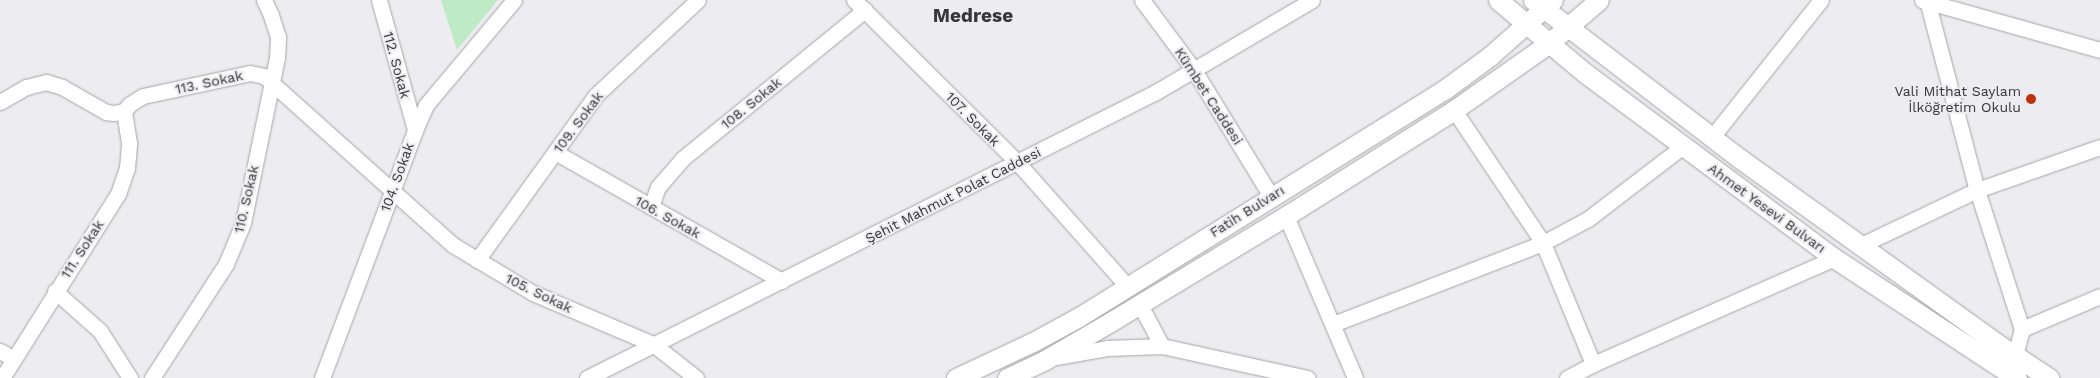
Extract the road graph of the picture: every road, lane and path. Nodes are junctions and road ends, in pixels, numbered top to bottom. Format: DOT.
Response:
graph roads {
  1 [pos="264,0"];
  2 [pos="379,0"];
  3 [pos="514,0"];
  4 [pos="698,0"];
  5 [pos="1142,0"];
  6 [pos="1312,0"];
  7 [pos="1498,0"];
  8 [pos="1599,0"];
  9 [pos="1821,0"];
  10 [pos="1925,0"];
  11 [pos="1543,3"];
  12 [pos="1296,4"];
  13 [pos="860,5"];
  14 [pos="1526,24"];
  15 [pos="1567,27"];
  16 [pos="1548,44"];
  17 [pos="2100,50"];
  18 [pos="1194,70"];
  19 [pos="273,83"];
  20 [pos="0,102"];
  21 [pos="124,110"];
  22 [pos="1454,110"];
  23 [pos="415,130"];
  24 [pos="1712,137"];
  25 [pos="1683,146"];
  26 [pos="2100,147"];
  27 [pos="555,152"];
  28 [pos="1017,162"];
  29 [pos="393,190"];
  30 [pos="1977,190"];
  31 [pos="1271,196"];
  32 [pos="651,207"];
  33 [pos="1286,216"];
  34 [pos="1543,243"];
  35 [pos="1861,246"];
  36 [pos="1834,258"];
  37 [pos="477,260"];
  38 [pos="782,281"];
  39 [pos="1127,286"];
  40 [pos="56,291"];
  41 [pos="2100,296"];
  42 [pos="1139,303"];
  43 [pos="1334,324"];
  44 [pos="2022,329"];
  45 [pos="653,344"];
  46 [pos="1162,346"];
  47 [pos="0,351"];
  48 [pos="2015,356"];
  49 [pos="14,359"];
  50 [pos="1045,360"];
  51 [pos="1593,364"];
  52 [pos="2,378"];
  53 [pos="130,378"];
  54 [pos="152,378"];
  55 [pos="322,378"];
  56 [pos="587,378"];
  57 [pos="696,378"];
  58 [pos="956,378"];
  59 [pos="1007,378"];
  60 [pos="1308,378"];
  61 [pos="1355,378"];
  62 [pos="1568,378"];
  63 [pos="2017,378"];
  64 [pos="2049,378"];
  1 -- 19 [label="street, 110. Sokak"];
  2 -- 23 [label="street, 112. Sokak"];
  3 -- 23 [label="street, 104. Sokak"];
  4 -- 27 [label="street, 109. Sokak"];
  5 -- 18 [label="street, Kümbet Caddesi"];
  6 -- 12 [label="street, Şehit Mahmut Polat Caddesi"];
  7 -- 14 [label="main road, Ahmet Yesevi Bulvarı"];
  8 -- 15 [label="main road, Fatih Bulvarı"];
  9 -- 24 [label="street"];
  10 -- 17 [label="street"];
  10 -- 30 [label="street"];
  11 -- 14 [label="main road, Fatih Bulvarı"];
  11 -- 15 [label="main road, Ahmet Yesevi Bulvarı"];
  12 -- 18 [label="street, Şehit Mahmut Polat Caddesi"];
  13 -- 28 [label="street, 107. Sokak"];
  13 -- 32 [label="street, 108. Sokak"];
  14 -- 16 [label="main road, Ahmet Yesevi Bulvarı"];
  14 -- 31 [label="main road, Fatih Bulvarı"];
  15 -- 16 [label="main road, Fatih Bulvarı"];
  15 -- 24 [label="main road, Ahmet Yesevi Bulvarı"];
  16 -- 22 [label="main road, Fatih Bulvarı"];
  16 -- 25 [label="main road, Ahmet Yesevi Bulvarı"];
  18 -- 28 [label="street, Şehit Mahmut Polat Caddesi"];
  18 -- 31 [label="street, Kümbet Caddesi"];
  19 -- 21 [label="street, 113. Sokak"];
  19 -- 29 [label="street, 113. Sokak"];
  19 -- 54 [label="street, 110. Sokak"];
  20 -- 21 [label="street"];
  21 -- 40 [label="street, 111. Sokak"];
  22 -- 33 [label="main road, Fatih Bulvarı"];
  22 -- 34 [label="street"];
  23 -- 29 [label="street, 104. Sokak"];
  24 -- 35 [label="main road, Ahmet Yesevi Bulvarı"];
  25 -- 34 [label="street"];
  25 -- 36 [label="main road, Ahmet Yesevi Bulvarı"];
  26 -- 30 [label="street"];
  27 -- 32 [label="street, 106. Sokak"];
  27 -- 37 [label="street, 109. Sokak"];
  28 -- 38 [label="street, Şehit Mahmut Polat Caddesi"];
  28 -- 39 [label="street, 107. Sokak"];
  29 -- 37 [label="street, 105. Sokak"];
  29 -- 55 [label="street, 104. Sokak"];
  30 -- 35 [label="street"];
  30 -- 44 [label="street"];
  31 -- 39 [label="main road, Fatih Bulvarı"];
  32 -- 38 [label="street, 106. Sokak"];
  33 -- 42 [label="main road, Fatih Bulvarı"];
  33 -- 43 [label="street"];
  34 -- 43 [label="street"];
  34 -- 51 [label="street"];
  35 -- 48 [label="main road, Ahmet Yesevi Bulvarı"];
  36 -- 51 [label="street"];
  36 -- 63 [label="main road, Ahmet Yesevi Bulvarı"];
  37 -- 45 [label="street, 105. Sokak"];
  38 -- 45 [label="street, Şehit Mahmut Polat Caddesi"];
  39 -- 58 [label="main road, Fatih Bulvarı"];
  40 -- 49 [label="street, 111. Sokak"];
  40 -- 53 [label="street"];
  41 -- 44 [label="street"];
  42 -- 46 [label="street"];
  42 -- 50 [label="main road, Fatih Bulvarı"];
  43 -- 61 [label="street"];
  44 -- 48 [label="street"];
  45 -- 56 [label="street, Şehit Mahmut Polat Caddesi"];
  45 -- 57 [label="street, 105. Sokak"];
  46 -- 50 [label="street"];
  46 -- 60 [label="street"];
  47 -- 49 [label="street"];
  48 -- 64 [label="main road, Ahmet Yesevi Bulvarı"];
  49 -- 52 [label="street, 111. Sokak"];
  50 -- 59 [label="main road, Fatih Bulvarı"];
  51 -- 62 [label="street"];
}
